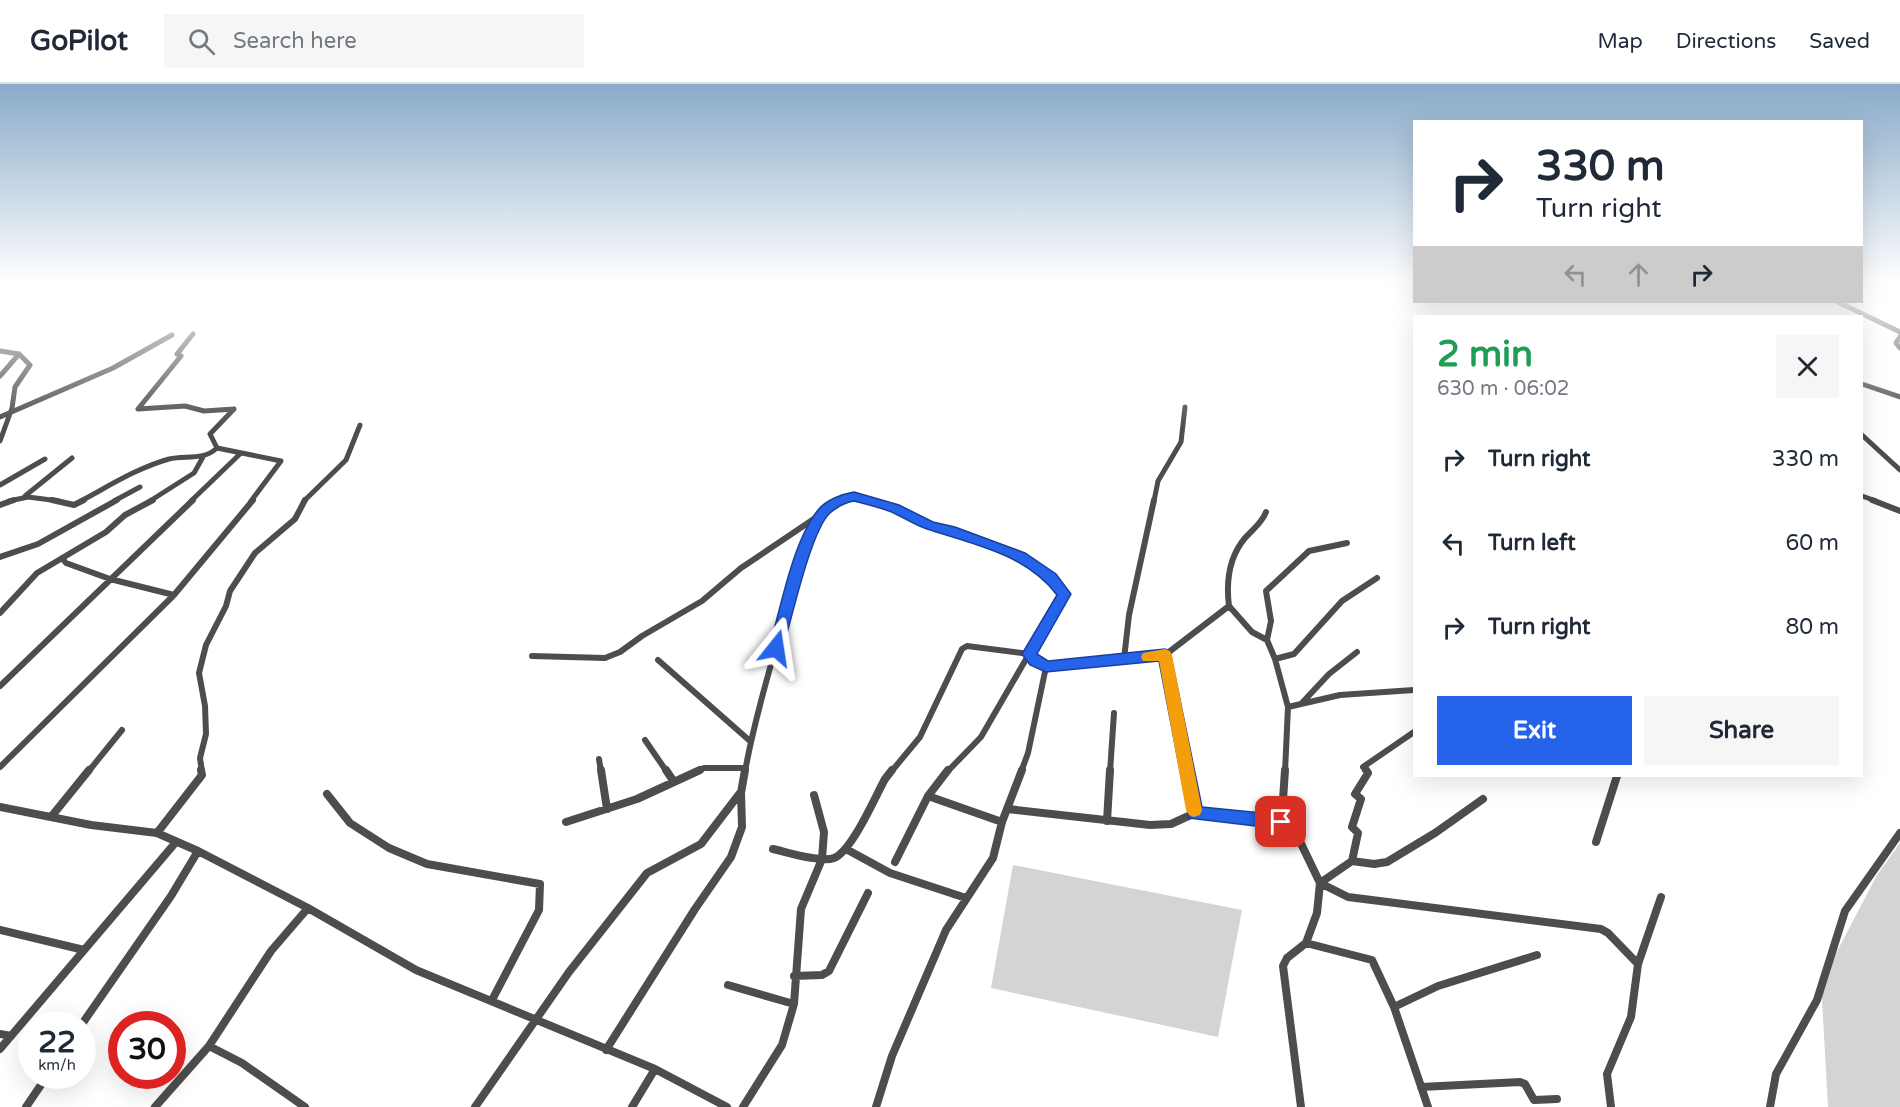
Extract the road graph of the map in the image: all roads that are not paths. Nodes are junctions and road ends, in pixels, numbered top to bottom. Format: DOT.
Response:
graph roads {
  1 [pos="193,334"];
  2 [pos="1900,334"];
  3 [pos="172,335"];
  4 [pos="1900,348"];
  5 [pos="0,351"];
  6 [pos="19,354"];
  7 [pos="0,376"];
  8 [pos="1863,384"];
  9 [pos="1900,398"];
  10 [pos="1185,407"];
  11 [pos="12,408"];
  12 [pos="0,417"];
  13 [pos="360,425"];
  14 [pos="1863,436"];
  15 [pos="0,441"];
  16 [pos="217,448"];
  17 [pos="241,453"];
  18 [pos="203,457"];
  19 [pos="72,458"];
  20 [pos="45,459"];
  21 [pos="1900,470"];
  22 [pos="0,484"];
  23 [pos="140,487"];
  24 [pos="25,496"];
  25 [pos="1863,496"];
  26 [pos="0,505"];
  27 [pos="823,511"];
  28 [pos="1900,511"];
  29 [pos="1266,512"];
  30 [pos="1347,543"];
  31 [pos="0,557"];
  32 [pos="62,558"];
  33 [pos="1377,578"];
  34 [pos="110,579"];
  35 [pos="174,595"];
  36 [pos="1229,606"];
  37 [pos="0,613"];
  38 [pos="1267,640"];
  39 [pos="1357,652"];
  40 [pos="1029,654"];
  41 [pos="1165,655"];
  42 [pos="532,656"];
  43 [pos="1124,659"];
  44 [pos="1275,659"];
  45 [pos="658,660"];
  46 [pos="1046,667"];
  47 [pos="0,686"];
  48 [pos="1413,690"];
  49 [pos="1302,704"];
  50 [pos="1288,707"];
  51 [pos="1114,713"];
  52 [pos="123,730"];
  53 [pos="1413,733"];
  54 [pos="645,740"];
  55 [pos="750,741"];
  56 [pos="599,759"];
  57 [pos="0,767"];
  58 [pos="744,768"];
  59 [pos="1617,777"];
  60 [pos="674,782"];
  61 [pos="741,793"];
  62 [pos="327,794"];
  63 [pos="814,795"];
  64 [pos="928,796"];
  65 [pos="1483,799"];
  66 [pos="0,807"];
  67 [pos="607,809"];
  68 [pos="1008,809"];
  69 [pos="1195,813"];
  70 [pos="51,817"];
  71 [pos="1107,821"];
  72 [pos="566,822"];
  73 [pos="1002,822"];
  74 [pos="1291,823"];
  75 [pos="157,833"];
  76 [pos="1900,833"];
  77 [pos="176,842"];
  78 [pos="1596,842"];
  79 [pos="772,849"];
  80 [pos="846,849"];
  81 [pos="198,850"];
  82 [pos="822,859"];
  83 [pos="1352,861"];
  84 [pos="896,862"];
  85 [pos="1320,883"];
  86 [pos="868,893"];
  87 [pos="1661,897"];
  88 [pos="966,898"];
  89 [pos="308,908"];
  90 [pos="0,930"];
  91 [pos="1306,943"];
  92 [pos="84,950"];
  93 [pos="1537,955"];
  94 [pos="1638,963"];
  95 [pos="794,976"];
  96 [pos="728,985"];
  97 [pos="492,1000"];
  98 [pos="794,1004"];
  99 [pos="1394,1007"];
  100 [pos="91,1011"];
  101 [pos="537,1020"];
  102 [pos="0,1034"];
  103 [pos="11,1036"];
  104 [pos="209,1046"];
  105 [pos="0,1048"];
  106 [pos="606,1050"];
  107 [pos="655,1069"];
  108 [pos="1421,1087"];
  109 [pos="38,1089"];
  110 [pos="1557,1099"];
  111 [pos="26,1107"];
  112 [pos="155,1107"];
  113 [pos="305,1107"];
  114 [pos="474,1107"];
  115 [pos="632,1107"];
  116 [pos="726,1107"];
  117 [pos="743,1107"];
  118 [pos="876,1107"];
  119 [pos="1300,1107"];
  120 [pos="1428,1107"];
  121 [pos="1611,1107"];
  122 [pos="1770,1107"];
  1 -- 16 [label="street"];
  2 -- 4 [label="street"];
  3 -- 11 [label="street"];
  5 -- 6 [label="street"];
  6 -- 7 [label="street"];
  6 -- 11 [label="street"];
  8 -- 9 [label="street"];
  10 -- 43 [label="street"];
  11 -- 12 [label="street"];
  11 -- 15 [label="street"];
  13 -- 75 [label="street"];
  14 -- 21 [label="street"];
  16 -- 17 [label="street"];
  16 -- 18 [label="street"];
  17 -- 34 [label="street"];
  17 -- 35 [label="street"];
  18 -- 24 [label="street"];
  18 -- 32 [label="street"];
  19 -- 24 [label="street"];
  20 -- 22 [label="street"];
  23 -- 31 [label="street"];
  24 -- 26 [label="street"];
  25 -- 28 [label="street"];
  27 -- 40 [label="street"];
  27 -- 42 [label="street"];
  27 -- 55 [label="street"];
  29 -- 36 [label="street"];
  30 -- 38 [label="street"];
  32 -- 34 [label="street"];
  32 -- 37 [label="street"];
  33 -- 44 [label="street"];
  34 -- 35 [label="street"];
  34 -- 47 [label="street"];
  35 -- 57 [label="street"];
  36 -- 38 [label="street"];
  36 -- 41 [label="street"];
  38 -- 44 [label="street"];
  39 -- 49 [label="street"];
  40 -- 46 [label="street"];
  40 -- 64 [label="street"];
  40 -- 80 [label="street"];
  41 -- 43 [label="street"];
  41 -- 69 [label="street"];
  43 -- 46 [label="street"];
  44 -- 50 [label="street"];
  45 -- 55 [label="street"];
  46 -- 68 [label="street"];
  48 -- 49 [label="street"];
  49 -- 50 [label="street"];
  50 -- 74 [label="street"];
  51 -- 71 [label="street"];
  52 -- 70 [label="street"];
  53 -- 83 [label="street"];
  54 -- 60 [label="street"];
  55 -- 58 [label="street"];
  56 -- 67 [label="street"];
  58 -- 60 [label="street"];
  58 -- 61 [label="street"];
  59 -- 78 [label="street"];
  60 -- 67 [label="street"];
  61 -- 101 [label="street"];
  61 -- 106 [label="street"];
  62 -- 97 [label="street"];
  63 -- 82 [label="street"];
  64 -- 73 [label="street"];
  64 -- 84 [label="street"];
  65 -- 83 [label="street"];
  66 -- 70 [label="street"];
  67 -- 72 [label="street"];
  68 -- 71 [label="street"];
  68 -- 73 [label="street"];
  69 -- 71 [label="street"];
  69 -- 74 [label="street"];
  70 -- 75 [label="street"];
  73 -- 88 [label="street"];
  74 -- 85 [label="street"];
  75 -- 77 [label="street"];
  76 -- 122 [label="street"];
  77 -- 81 [label="street"];
  77 -- 92 [label="street"];
  79 -- 82 [label="street"];
  80 -- 82 [label="street"];
  80 -- 88 [label="street"];
  81 -- 89 [label="street"];
  81 -- 100 [label="street"];
  82 -- 95 [label="street"];
  83 -- 85 [label="street"];
  85 -- 91 [label="street"];
  85 -- 94 [label="street"];
  86 -- 95 [label="street"];
  87 -- 94 [label="street"];
  88 -- 118 [label="street"];
  89 -- 97 [label="street"];
  89 -- 104 [label="street"];
  90 -- 92 [label="street"];
  91 -- 99 [label="street"];
  91 -- 119 [label="street"];
  92 -- 103 [label="street"];
  93 -- 99 [label="street"];
  94 -- 121 [label="street"];
  95 -- 98 [label="street"];
  96 -- 98 [label="street"];
  97 -- 101 [label="street"];
  98 -- 117 [label="street"];
  99 -- 108 [label="street"];
  101 -- 106 [label="street"];
  101 -- 114 [label="street"];
  102 -- 103 [label="street"];
  103 -- 105 [label="street"];
  104 -- 112 [label="street"];
  104 -- 113 [label="street"];
  106 -- 107 [label="street"];
  107 -- 115 [label="street"];
  107 -- 116 [label="street"];
  108 -- 110 [label="street"];
  108 -- 120 [label="street"];
  109 -- 111 [label="street"];
}
